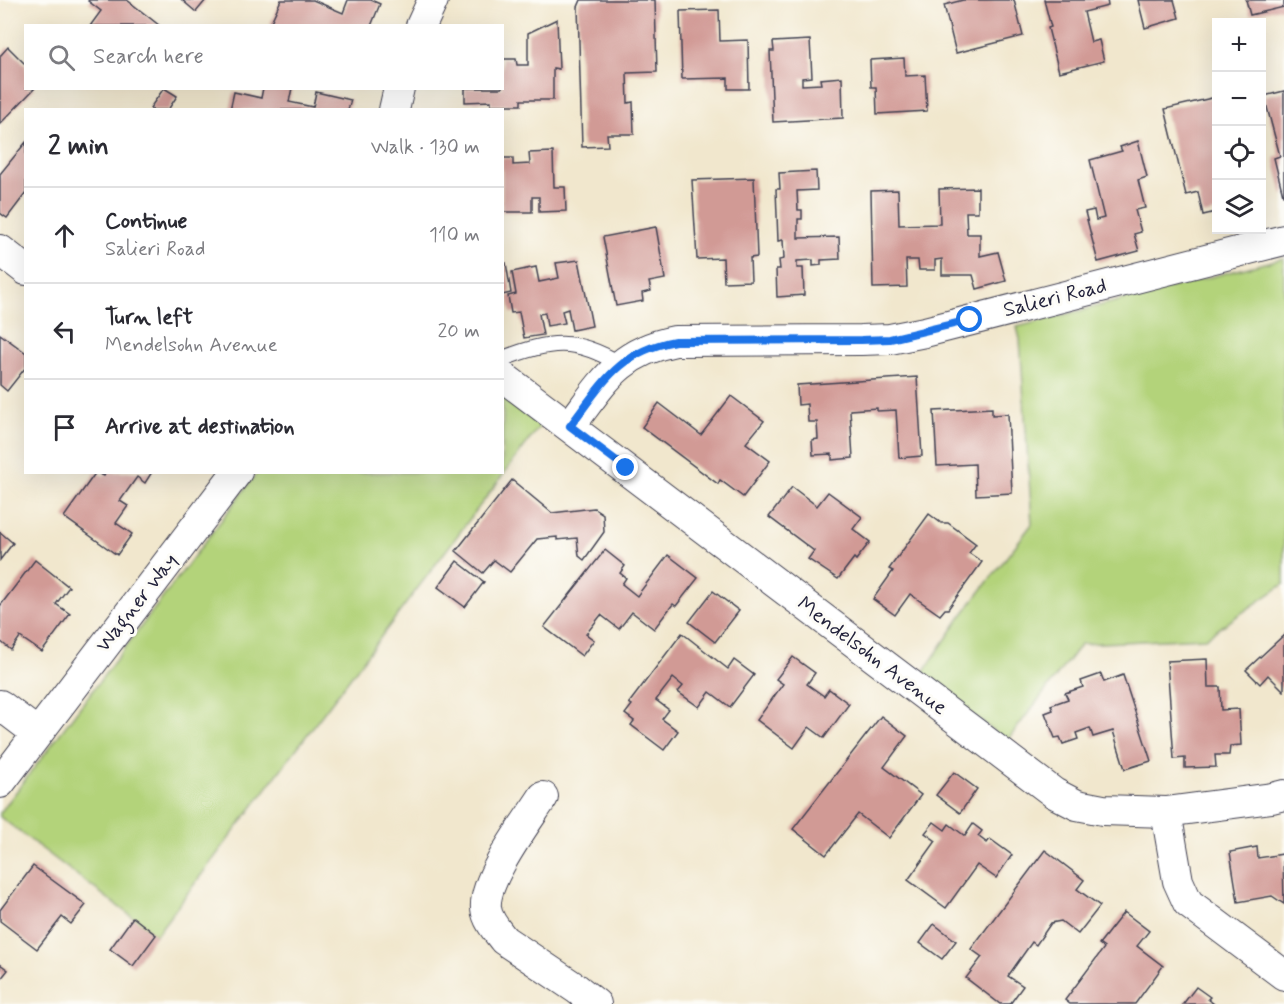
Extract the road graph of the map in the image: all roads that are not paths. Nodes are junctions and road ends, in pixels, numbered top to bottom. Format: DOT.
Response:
graph roads {
  1 [pos="434,0"];
  2 [pos="422,24"];
  3 [pos="399,90"];
  4 [pos="394,108"];
  5 [pos="1284,240"];
  6 [pos="0,250"];
  7 [pos="24,268"];
  8 [pos="504,358"];
  9 [pos="620,364"];
  10 [pos="504,377"];
  11 [pos="570,426"];
  12 [pos="235,474"];
  13 [pos="0,705"];
  14 [pos="37,733"];
  15 [pos="0,783"];
  16 [pos="1284,795"];
  17 [pos="543,797"];
  18 [pos="1166,812"];
  19 [pos="1284,975"];
  20 [pos="596,1004"];
  1 -- 2 [label="street"];
  3 -- 4 [label="street"];
  5 -- 9 [label="street, Salieri Road"];
  6 -- 7 [label="street"];
  8 -- 9 [label="lane"];
  9 -- 11 [label="street, Salieri Road"];
  10 -- 11 [label="street, Mendelsohn Avenue"];
  11 -- 18 [label="street, Mendelsohn Avenue"];
  12 -- 14 [label="street, Wagner Way"];
  13 -- 14 [label="street"];
  14 -- 15 [label="street, Wagner Way"];
  16 -- 18 [label="street, Mendelsohn Avenue"];
  17 -- 20 [label="street"];
  18 -- 19 [label="street"];
}
